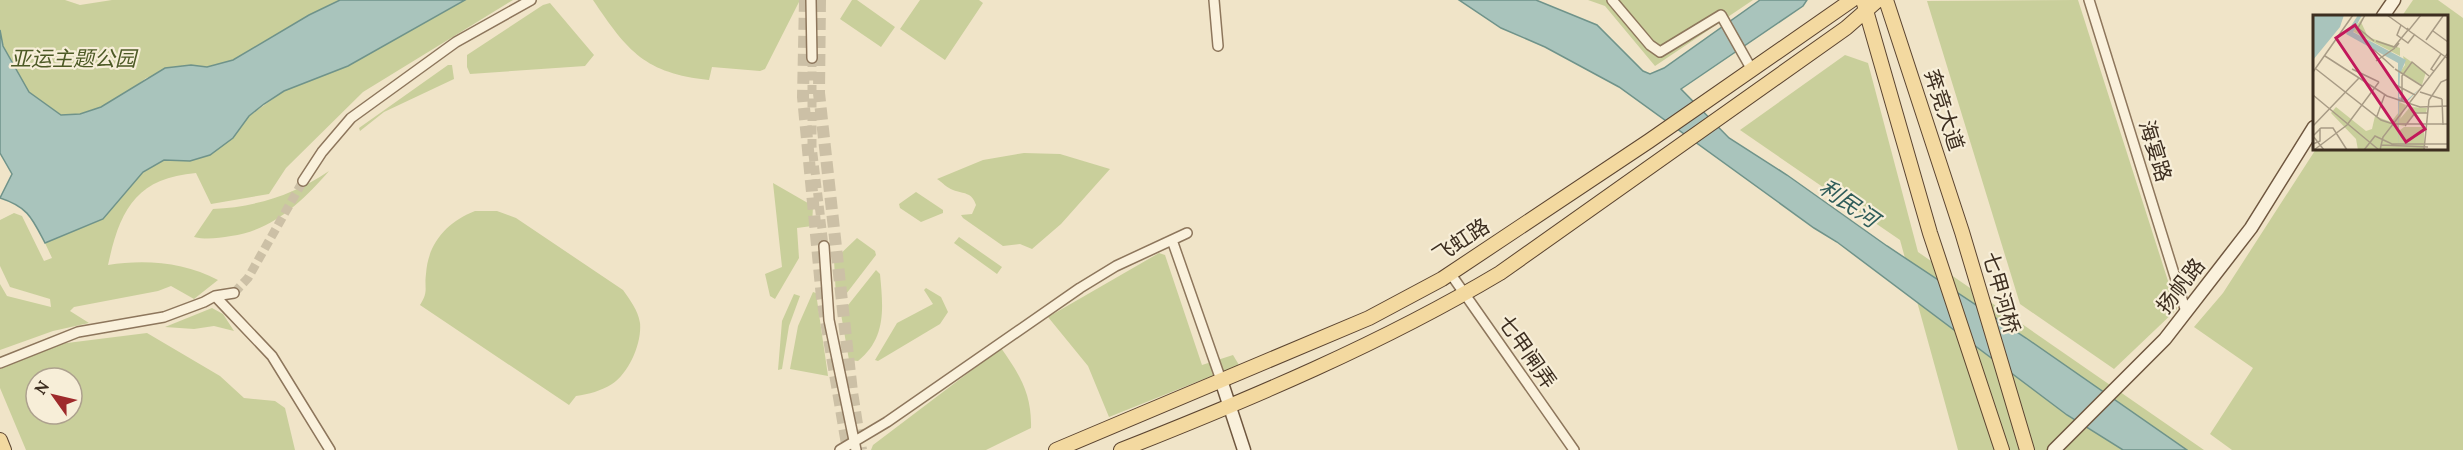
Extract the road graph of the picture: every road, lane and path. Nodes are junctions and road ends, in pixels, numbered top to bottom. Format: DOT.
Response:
graph roads {
  1 [pos="531,0"];
  2 [pos="811,0"];
  3 [pos="1214,0"];
  4 [pos="1611,0"];
  5 [pos="1852,0"];
  6 [pos="1878,0"];
  7 [pos="1886,0"];
  8 [pos="2089,0"];
  9 [pos="2394,0"];
  10 [pos="1864,6"];
  11 [pos="2384,15"];
  12 [pos="1218,46"];
  13 [pos="812,58"];
  14 [pos="1752,70"];
  15 [pos="2313,129"];
  16 [pos="303,181"];
  17 [pos="1962,232"];
  18 [pos="1187,233"];
  19 [pos="1172,240"];
  20 [pos="824,246"];
  21 [pos="1450,273"];
  22 [pos="234,293"];
  23 [pos="1464,294"];
  24 [pos="215,296"];
  25 [pos="2186,312"];
  26 [pos="0,363"];
  27 [pos="1221,380"];
  28 [pos="1231,406"];
  29 [pos="0,440"];
  30 [pos="855,446"];
  31 [pos="4,450"];
  32 [pos="330,450"];
  33 [pos="840,450"];
  34 [pos="1056,450"];
  35 [pos="1121,450"];
  36 [pos="1244,450"];
  37 [pos="1574,450"];
  38 [pos="2002,450"];
  39 [pos="2027,450"];
  40 [pos="2054,450"];
  1 -- 16 [label="street"];
  2 -- 13 [label="street"];
  3 -- 12 [label="street"];
  4 -- 14 [label="street"];
  5 -- 14 [label="main road, 飞虹路"];
  6 -- 10 [label="main road"];
  7 -- 17 [label="main road, 奔竞大道"];
  8 -- 25 [label="street, 海宴路"];
  9 -- 11 [label="street"];
  10 -- 23 [label="main road"];
  10 -- 38 [label="main road"];
  14 -- 21 [label="main road, 飞虹路"];
  15 -- 25 [label="street, 扬帆路"];
  17 -- 39 [label="main road, 七甲河桥"];
  18 -- 19 [label="street"];
  19 -- 27 [label="street"];
  19 -- 30 [label="street"];
  20 -- 30 [label="street"];
  21 -- 23 [label="street, 七甲闸弄"];
  21 -- 27 [label="main road, 飞虹路"];
  22 -- 24 [label="street"];
  23 -- 28 [label="main road"];
  23 -- 37 [label="street, 七甲闸弄"];
  24 -- 26 [label="street"];
  24 -- 32 [label="street"];
  25 -- 40 [label="street, 扬帆路"];
  27 -- 28 [label="street"];
  27 -- 34 [label="main road, 飞虹路"];
  28 -- 35 [label="main road"];
  28 -- 36 [label="street"];
  29 -- 31 [label="main road"];
  30 -- 33 [label="street"];
}
